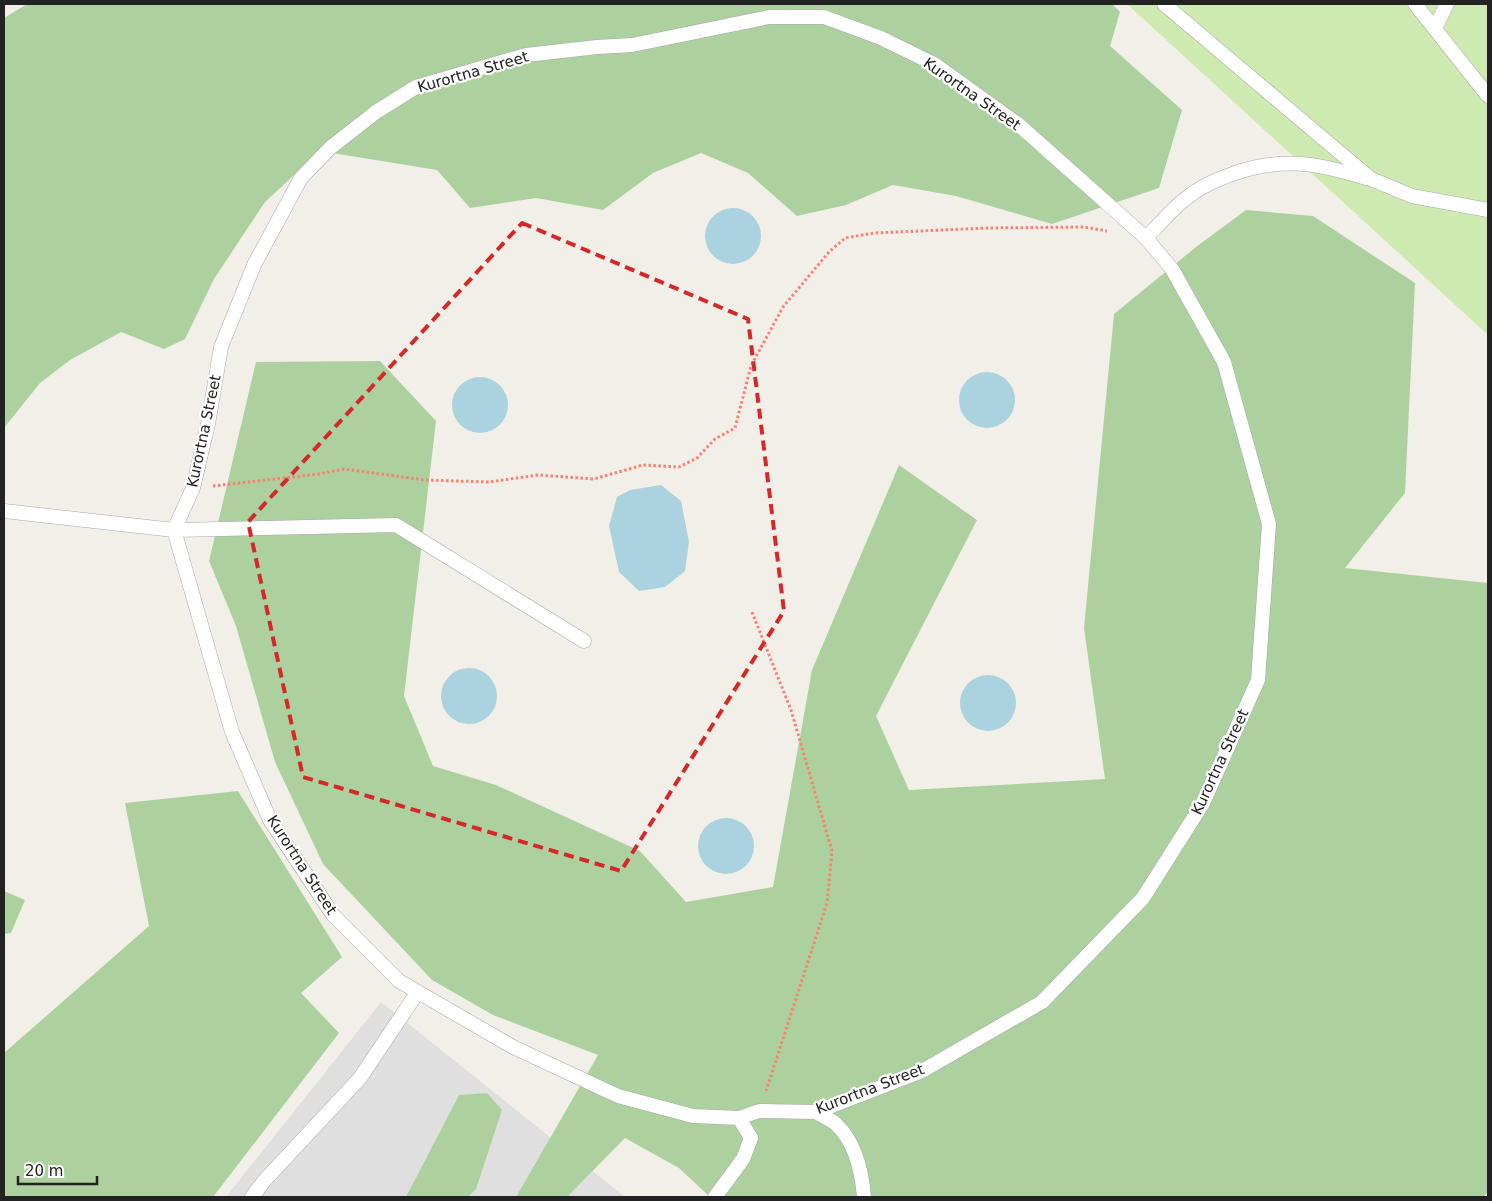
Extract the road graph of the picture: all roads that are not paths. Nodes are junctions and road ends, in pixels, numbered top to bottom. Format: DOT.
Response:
graph roads {
  1 [pos="1164,4"];
  2 [pos="1415,4"];
  3 [pos="1446,4"];
  4 [pos="1435,28"];
  5 [pos="1488,96"];
  6 [pos="1371,179"];
  7 [pos="1488,210"];
  8 [pos="1146,238"];
  9 [pos="4,511"];
  10 [pos="174,530"];
  11 [pos="584,641"];
  12 [pos="417,993"];
  13 [pos="816,1112"];
  14 [pos="739,1118"];
  15 [pos="252,1197"];
  16 [pos="715,1197"];
  17 [pos="864,1197"];
  1 -- 6 [label="lane"];
  2 -- 4 [label="lane"];
  3 -- 4 [label="lane"];
  4 -- 5 [label="lane"];
  6 -- 7 [label="lane"];
  6 -- 8 [label="lane"];
  8 -- 10 [label="lane, Kurortna Street"];
  8 -- 13 [label="lane, Kurortna Street"];
  9 -- 10 [label="lane"];
  10 -- 11 [label="lane"];
  10 -- 12 [label="lane, Kurortna Street"];
  12 -- 14 [label="lane, Kurortna Street"];
  12 -- 15 [label="lane"];
  13 -- 14 [label="lane, Kurortna Street"];
  13 -- 17 [label="lane"];
  14 -- 16 [label="lane"];
}
